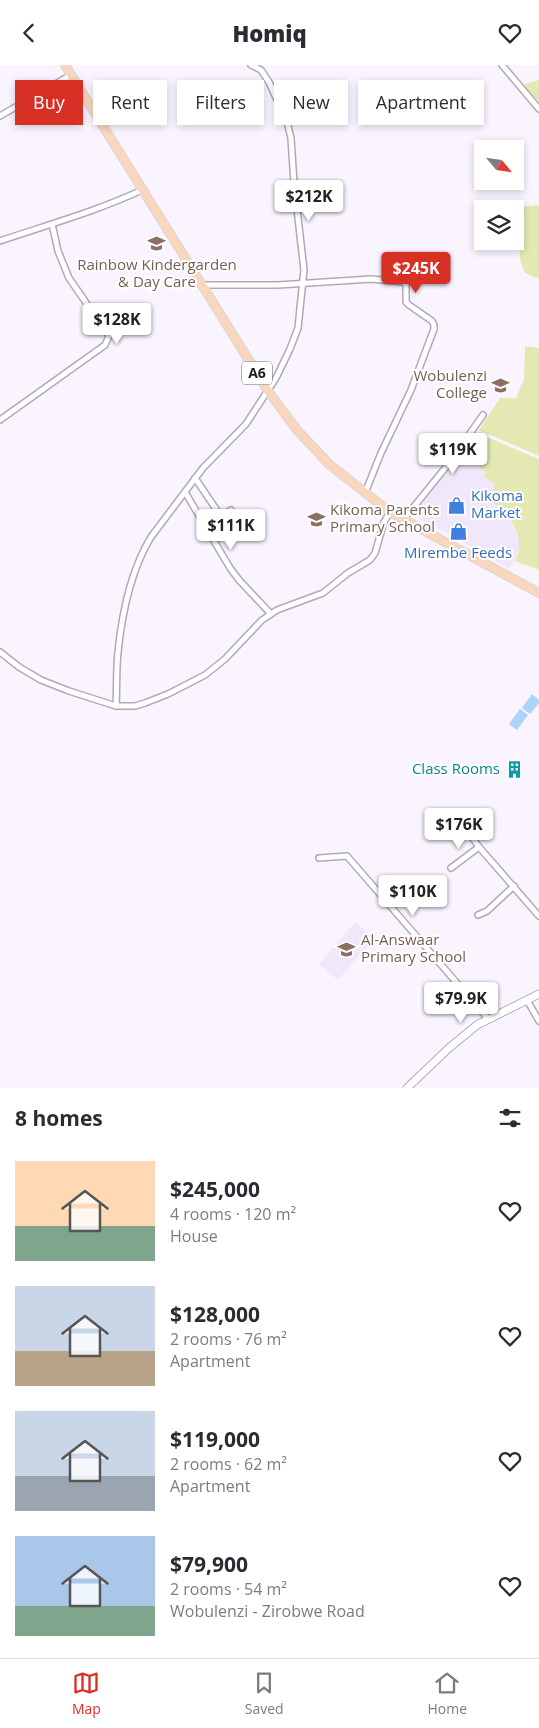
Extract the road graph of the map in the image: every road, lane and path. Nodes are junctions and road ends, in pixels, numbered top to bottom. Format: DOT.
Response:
graph roads {
  1 [pos="66,65"];
  2 [pos="251,65"];
  3 [pos="502,65"];
  4 [pos="71,75"];
  5 [pos="539,109"];
  6 [pos="0,116"];
  7 [pos="142,189"];
  8 [pos="52,224"];
  9 [pos="0,241"];
  10 [pos="304,283"];
  11 [pos="202,285"];
  12 [pos="268,391"];
  13 [pos="483,415"];
  14 [pos="0,419"];
  15 [pos="196,478"];
  16 [pos="185,493"];
  17 [pos="365,493"];
  18 [pos="231,509"];
  19 [pos="390,512"];
  20 [pos="403,519"];
  21 [pos="539,593"];
  22 [pos="271,614"];
  23 [pos="0,652"];
  24 [pos="116,706"];
  25 [pos="459,819"];
  26 [pos="479,847"];
  27 [pos="320,858"];
  28 [pos="450,868"];
  29 [pos="514,887"];
  30 [pos="478,915"];
  31 [pos="539,917"];
  32 [pos="539,994"];
  33 [pos="526,1000"];
  34 [pos="488,1019"];
  35 [pos="539,1021"];
  36 [pos="407,1088"];
  1 -- 4 [label="main road, A6"];
  2 -- 10 [label="street"];
  3 -- 5 [label="street"];
  4 -- 6 [label="street"];
  4 -- 7 [label="main road, A6"];
  7 -- 8 [label="street"];
  7 -- 11 [label="main road, A6"];
  8 -- 9 [label="street"];
  8 -- 14 [label="street"];
  10 -- 11 [label="street"];
  10 -- 12 [label="street"];
  10 -- 17 [label="street"];
  11 -- 12 [label="main road, A6"];
  12 -- 15 [label="street"];
  12 -- 17 [label="main road, A6"];
  13 -- 20 [label="street"];
  15 -- 16 [label="street"];
  15 -- 18 [label="street"];
  16 -- 22 [label="street"];
  16 -- 24 [label="street"];
  17 -- 19 [label="main road, A6"];
  19 -- 20 [label="main road, A6"];
  19 -- 22 [label="street"];
  20 -- 21 [label="main road, A6"];
  22 -- 24 [label="street"];
  23 -- 24 [label="street"];
  25 -- 26 [label="street"];
  26 -- 28 [label="street"];
  26 -- 29 [label="street"];
  27 -- 34 [label="street"];
  29 -- 30 [label="street"];
  29 -- 31 [label="street"];
  32 -- 33 [label="street"];
  33 -- 34 [label="street"];
  33 -- 35 [label="street"];
  34 -- 36 [label="street"];
}
